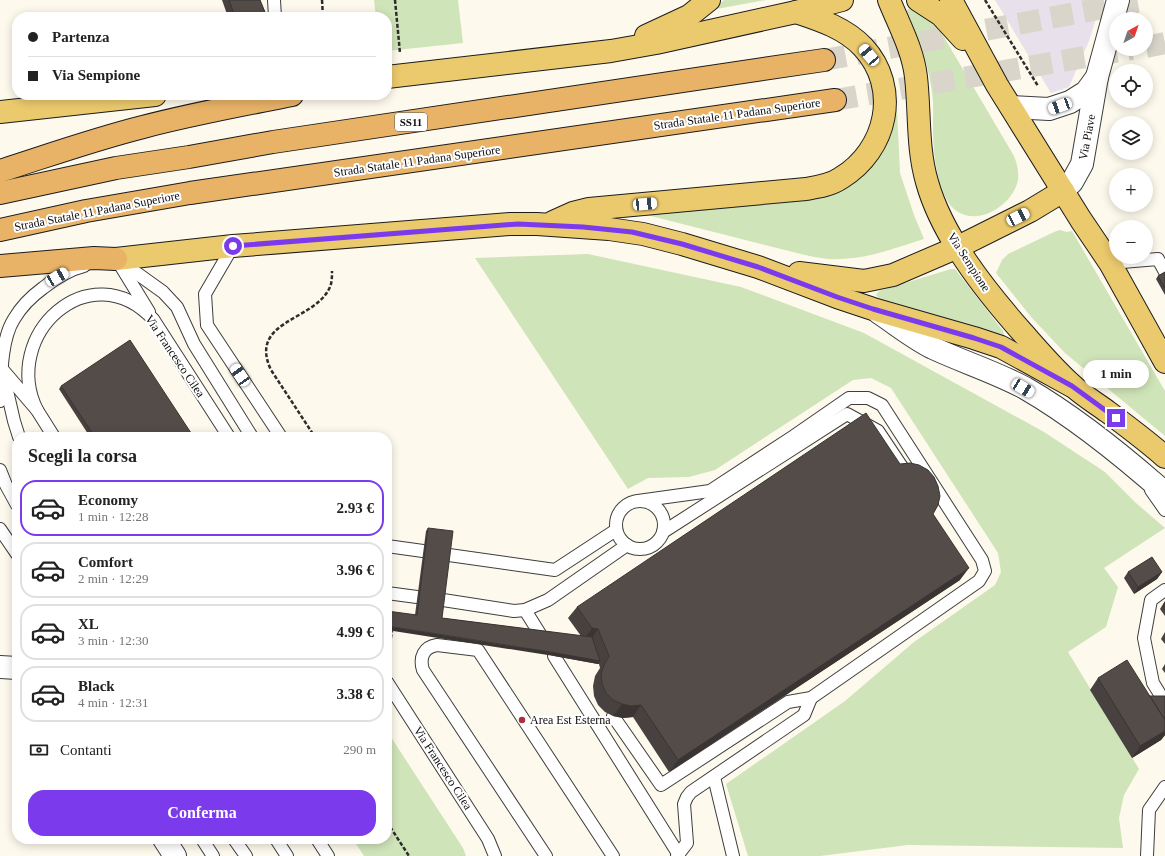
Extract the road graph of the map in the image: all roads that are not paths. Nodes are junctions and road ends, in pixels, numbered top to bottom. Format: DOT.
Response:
graph roads {
  1 [pos="274,0"];
  2 [pos="710,0"];
  3 [pos="842,0"];
  4 [pos="889,0"];
  5 [pos="918,0"];
  6 [pos="951,0"];
  7 [pos="1118,0"];
  8 [pos="275,12"];
  9 [pos="796,12"];
  10 [pos="611,51"];
  11 [pos="824,60"];
  12 [pos="394,76"];
  13 [pos="1098,77"];
  14 [pos="997,85"];
  15 [pos="109,100"];
  16 [pos="267,100"];
  17 [pos="835,100"];
  18 [pos="1011,107"];
  19 [pos="0,112"];
  20 [pos="0,171"];
  21 [pos="1063,191"];
  22 [pos="0,193"];
  23 [pos="548,225"];
  24 [pos="0,230"];
  25 [pos="233,246"];
  26 [pos="958,247"];
  27 [pos="116,259"];
  28 [pos="1153,260"];
  29 [pos="1109,263"];
  30 [pos="1110,264"];
  31 [pos="0,266"];
  32 [pos="758,267"];
  33 [pos="1165,272"];
  34 [pos="873,309"];
  35 [pos="155,322"];
  36 [pos="1165,362"];
  37 [pos="1,374"];
  38 [pos="1072,386"];
  39 [pos="0,401"];
  40 [pos="37,410"];
  41 [pos="17,432"];
  42 [pos="51,432"];
  43 [pos="226,432"];
  44 [pos="249,432"];
  45 [pos="278,432"];
  46 [pos="1165,457"];
  47 [pos="1133,466"];
  48 [pos="0,470"];
  49 [pos="908,477"];
  50 [pos="1165,493"];
  51 [pos="12,496"];
  52 [pos="638,501"];
  53 [pos="1165,510"];
  54 [pos="0,529"];
  55 [pos="616,530"];
  56 [pos="662,532"];
  57 [pos="627,546"];
  58 [pos="12,547"];
  59 [pos="392,547"];
  60 [pos="423,551"];
  61 [pos="448,555"];
  62 [pos="1165,590"];
  63 [pos="392,594"];
  64 [pos="417,597"];
  65 [pos="443,600"];
  66 [pos="525,610"];
  67 [pos="540,634"];
  68 [pos="554,656"];
  69 [pos="0,667"];
  70 [pos="12,668"];
  71 [pos="392,690"];
  72 [pos="811,698"];
  73 [pos="1164,699"];
  74 [pos="613,716"];
  75 [pos="714,777"];
  76 [pos="1165,786"];
  77 [pos="167,844"];
  78 [pos="205,844"];
  79 [pos="238,844"];
  80 [pos="279,844"];
  81 [pos="320,844"];
  82 [pos="678,855"];
  83 [pos="175,856"];
  84 [pos="213,856"];
  85 [pos="246,856"];
  86 [pos="287,856"];
  87 [pos="328,856"];
  88 [pos="495,856"];
  89 [pos="546,856"];
  90 [pos="613,856"];
  91 [pos="734,856"];
  92 [pos="1147,856"];
  1 -- 8 [label="lane"];
  2 -- 10 [label="main road"];
  3 -- 9 [label="main road"];
  4 -- 26 [label="main road, Via Sempione"];
  5 -- 14 [label="main road"];
  6 -- 14 [label="main road"];
  7 -- 13 [label="street, Via Piave"];
  9 -- 10 [label="main road"];
  9 -- 23 [label="main road"];
  10 -- 12 [label="main road"];
  11 -- 22 [label="highway, SS11"];
  13 -- 18 [label="street, Via Piave"];
  13 -- 21 [label="street, Via Piave"];
  14 -- 18 [label="main road"];
  15 -- 19 [label="main road"];
  16 -- 20 [label="highway"];
  17 -- 24 [label="highway, Strada Statale 11 Padana Superiore"];
  18 -- 21 [label="main road"];
  21 -- 26 [label="main road"];
  21 -- 29 [label="main road"];
  23 -- 25 [label="main road"];
  23 -- 32 [label="main road"];
  25 -- 27 [label="main road"];
  25 -- 45 [label="lane"];
  26 -- 32 [label="main road"];
  26 -- 38 [label="main road, Via Sempione"];
  27 -- 31 [label="highway"];
  27 -- 35 [label="lane"];
  27 -- 37 [label="lane"];
  27 -- 44 [label="lane"];
  28 -- 33 [label="lane"];
  30 -- 36 [label="main road"];
  32 -- 34 [label="main road"];
  34 -- 38 [label="main road"];
  34 -- 47 [label="street"];
  35 -- 40 [label="lane, Via Francesco Cilea"];
  35 -- 43 [label="lane, Via Francesco Cilea"];
  37 -- 39 [label="lane"];
  37 -- 40 [label="lane"];
  37 -- 41 [label="lane"];
  38 -- 46 [label="main road, Via Sempione"];
  40 -- 42 [label="lane"];
  47 -- 50 [label="street"];
  47 -- 53 [label="lane"];
  48 -- 51 [label="lane"];
  49 -- 56 [label="lane"];
  52 -- 55 [label="lane"];
  52 -- 56 [label="lane"];
  52 -- 72 [label="lane"];
  54 -- 58 [label="lane"];
  55 -- 57 [label="lane"];
  55 -- 61 [label="lane"];
  56 -- 57 [label="lane"];
  57 -- 66 [label="lane"];
  59 -- 60 [label="lane"];
  62 -- 73 [label="lane"];
  63 -- 64 [label="lane"];
  65 -- 66 [label="lane"];
  66 -- 67 [label="lane"];
  68 -- 82 [label="lane"];
  69 -- 70 [label="street"];
  71 -- 88 [label="lane, Via Francesco Cilea"];
  72 -- 74 [label="lane"];
  72 -- 75 [label="lane"];
  75 -- 82 [label="lane"];
  75 -- 91 [label="lane"];
  76 -- 92 [label="lane"];
  77 -- 83 [label="street"];
  78 -- 84 [label="lane"];
  79 -- 85 [label="lane"];
  80 -- 86 [label="lane"];
  81 -- 87 [label="lane"];
  89 -- 90 [label="lane"];
}
